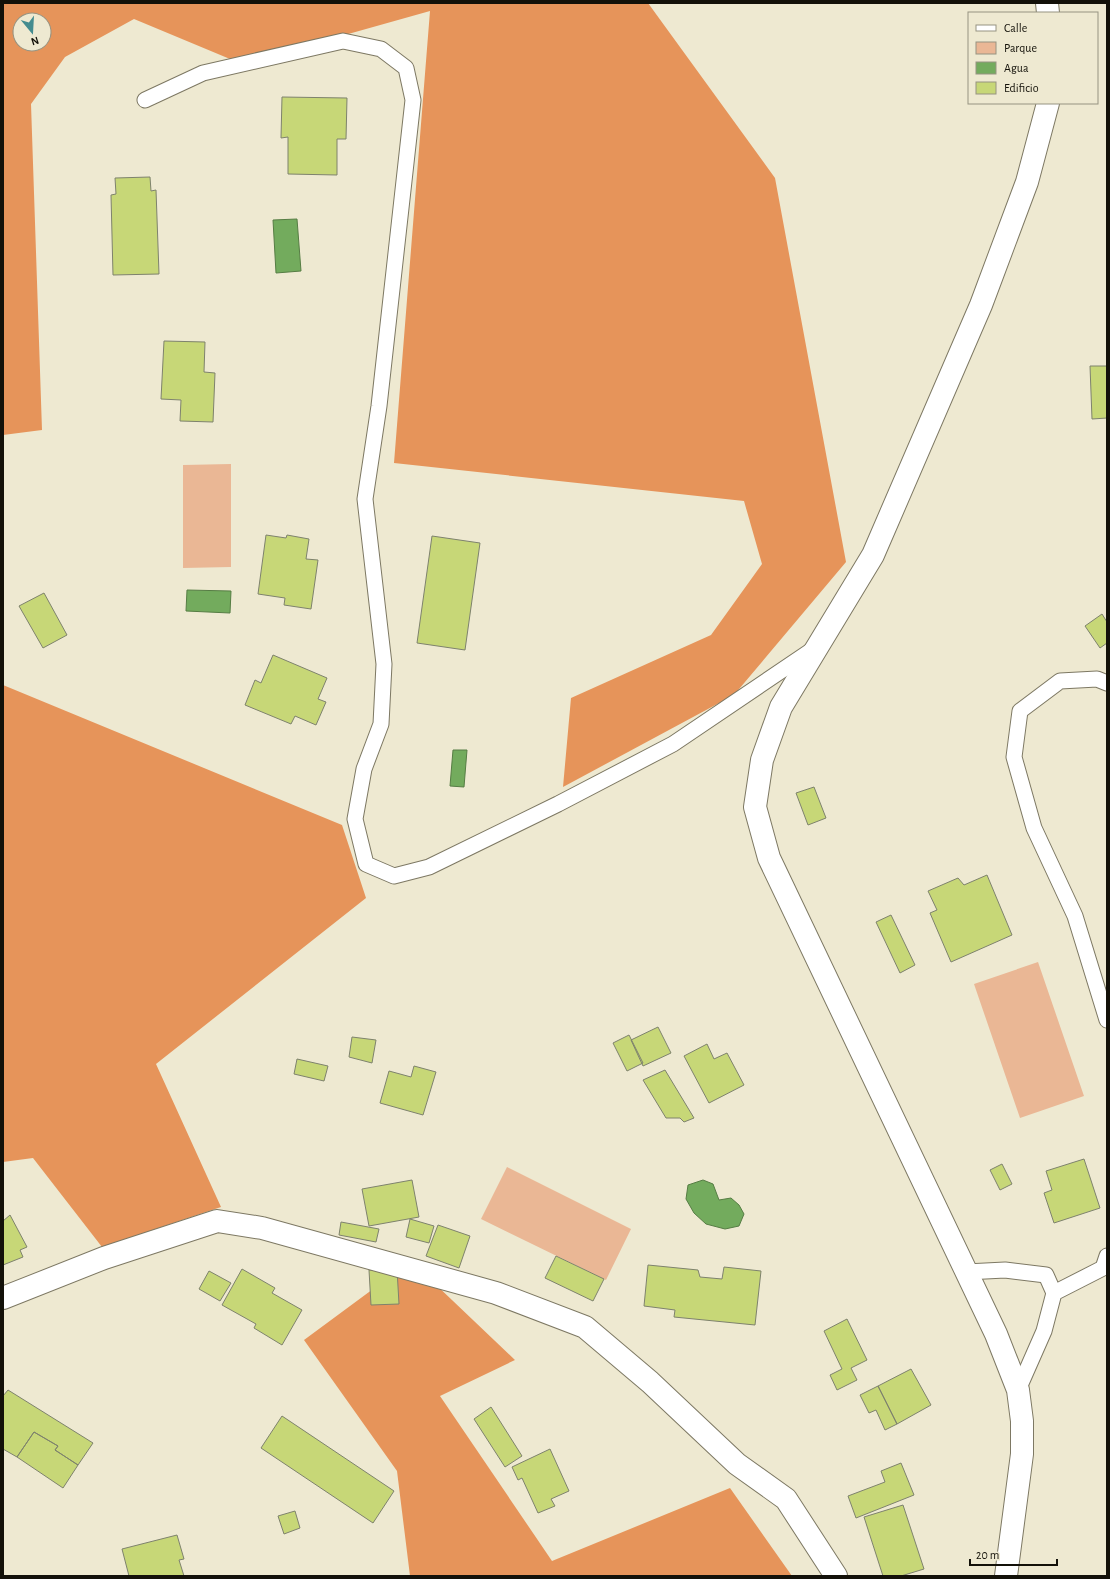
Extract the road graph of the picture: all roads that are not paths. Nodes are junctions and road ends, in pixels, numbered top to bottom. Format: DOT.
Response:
graph roads {
  1 [pos="145,100"];
  2 [pos="1048,104"];
  3 [pos="818,646"];
  4 [pos="1107,683"];
  5 [pos="1107,1020"];
  6 [pos="1107,1256"];
  7 [pos="966,1272"];
  8 [pos="1054,1293"];
  9 [pos="3,1298"];
  10 [pos="1018,1390"];
  11 [pos="836,1576"];
  12 [pos="1006,1576"];
  1 -- 3 [label="lane"];
  2 -- 3 [label="main road"];
  3 -- 7 [label="main road"];
  4 -- 5 [label="lane"];
  6 -- 8 [label="lane"];
  7 -- 8 [label="lane"];
  7 -- 10 [label="main road"];
  8 -- 10 [label="lane"];
  9 -- 11 [label="main road"];
  10 -- 12 [label="main road"];
}
